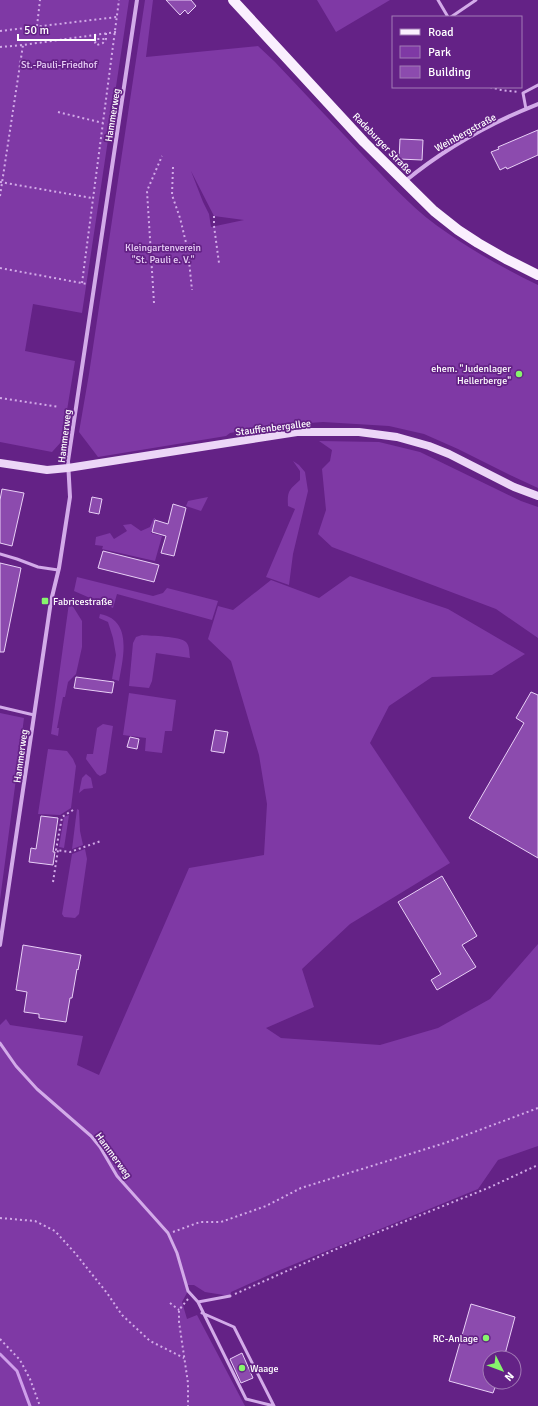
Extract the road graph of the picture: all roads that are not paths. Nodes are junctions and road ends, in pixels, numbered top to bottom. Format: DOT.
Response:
graph roads {
  1 [pos="137,0"];
  2 [pos="234,0"];
  3 [pos="438,0"];
  4 [pos="476,0"];
  5 [pos="447,16"];
  6 [pos="452,16"];
  7 [pos="538,84"];
  8 [pos="538,104"];
  9 [pos="526,109"];
  10 [pos="404,182"];
  11 [pos="538,275"];
  12 [pos="0,462"];
  13 [pos="68,468"];
  14 [pos="538,496"];
  15 [pos="0,554"];
  16 [pos="58,570"];
  17 [pos="0,707"];
  18 [pos="34,715"];
  19 [pos="0,945"];
  20 [pos="0,1043"];
  21 [pos="230,1296"];
  22 [pos="198,1302"];
  23 [pos="202,1313"];
  24 [pos="274,1406"];
  1 -- 13 [label="street, Hammerweg"];
  2 -- 10 [label="main road, Radeburger Straße"];
  3 -- 5 [label="lane"];
  4 -- 6 [label="lane"];
  7 -- 9 [label="lane"];
  8 -- 9 [label="street, Weinbergstraße"];
  9 -- 10 [label="street, Weinbergstraße"];
  10 -- 11 [label="main road, Radeburger Straße"];
  12 -- 13 [label="main road, Stauffenbergallee"];
  13 -- 14 [label="main road, Stauffenbergallee"];
  13 -- 16 [label="street, Hammerweg"];
  15 -- 16 [label="lane"];
  16 -- 18 [label="street, Hammerweg"];
  17 -- 18 [label="lane"];
  18 -- 19 [label="street, Hammerweg"];
  20 -- 22 [label="lane, Hammerweg"];
  21 -- 22 [label="lane"];
  22 -- 23 [label="lane, Hammerweg"];
  23 -- 24 [label="lane, Hammerweg"];
  23 -- 24 [label="lane, Hammerweg"];
}
